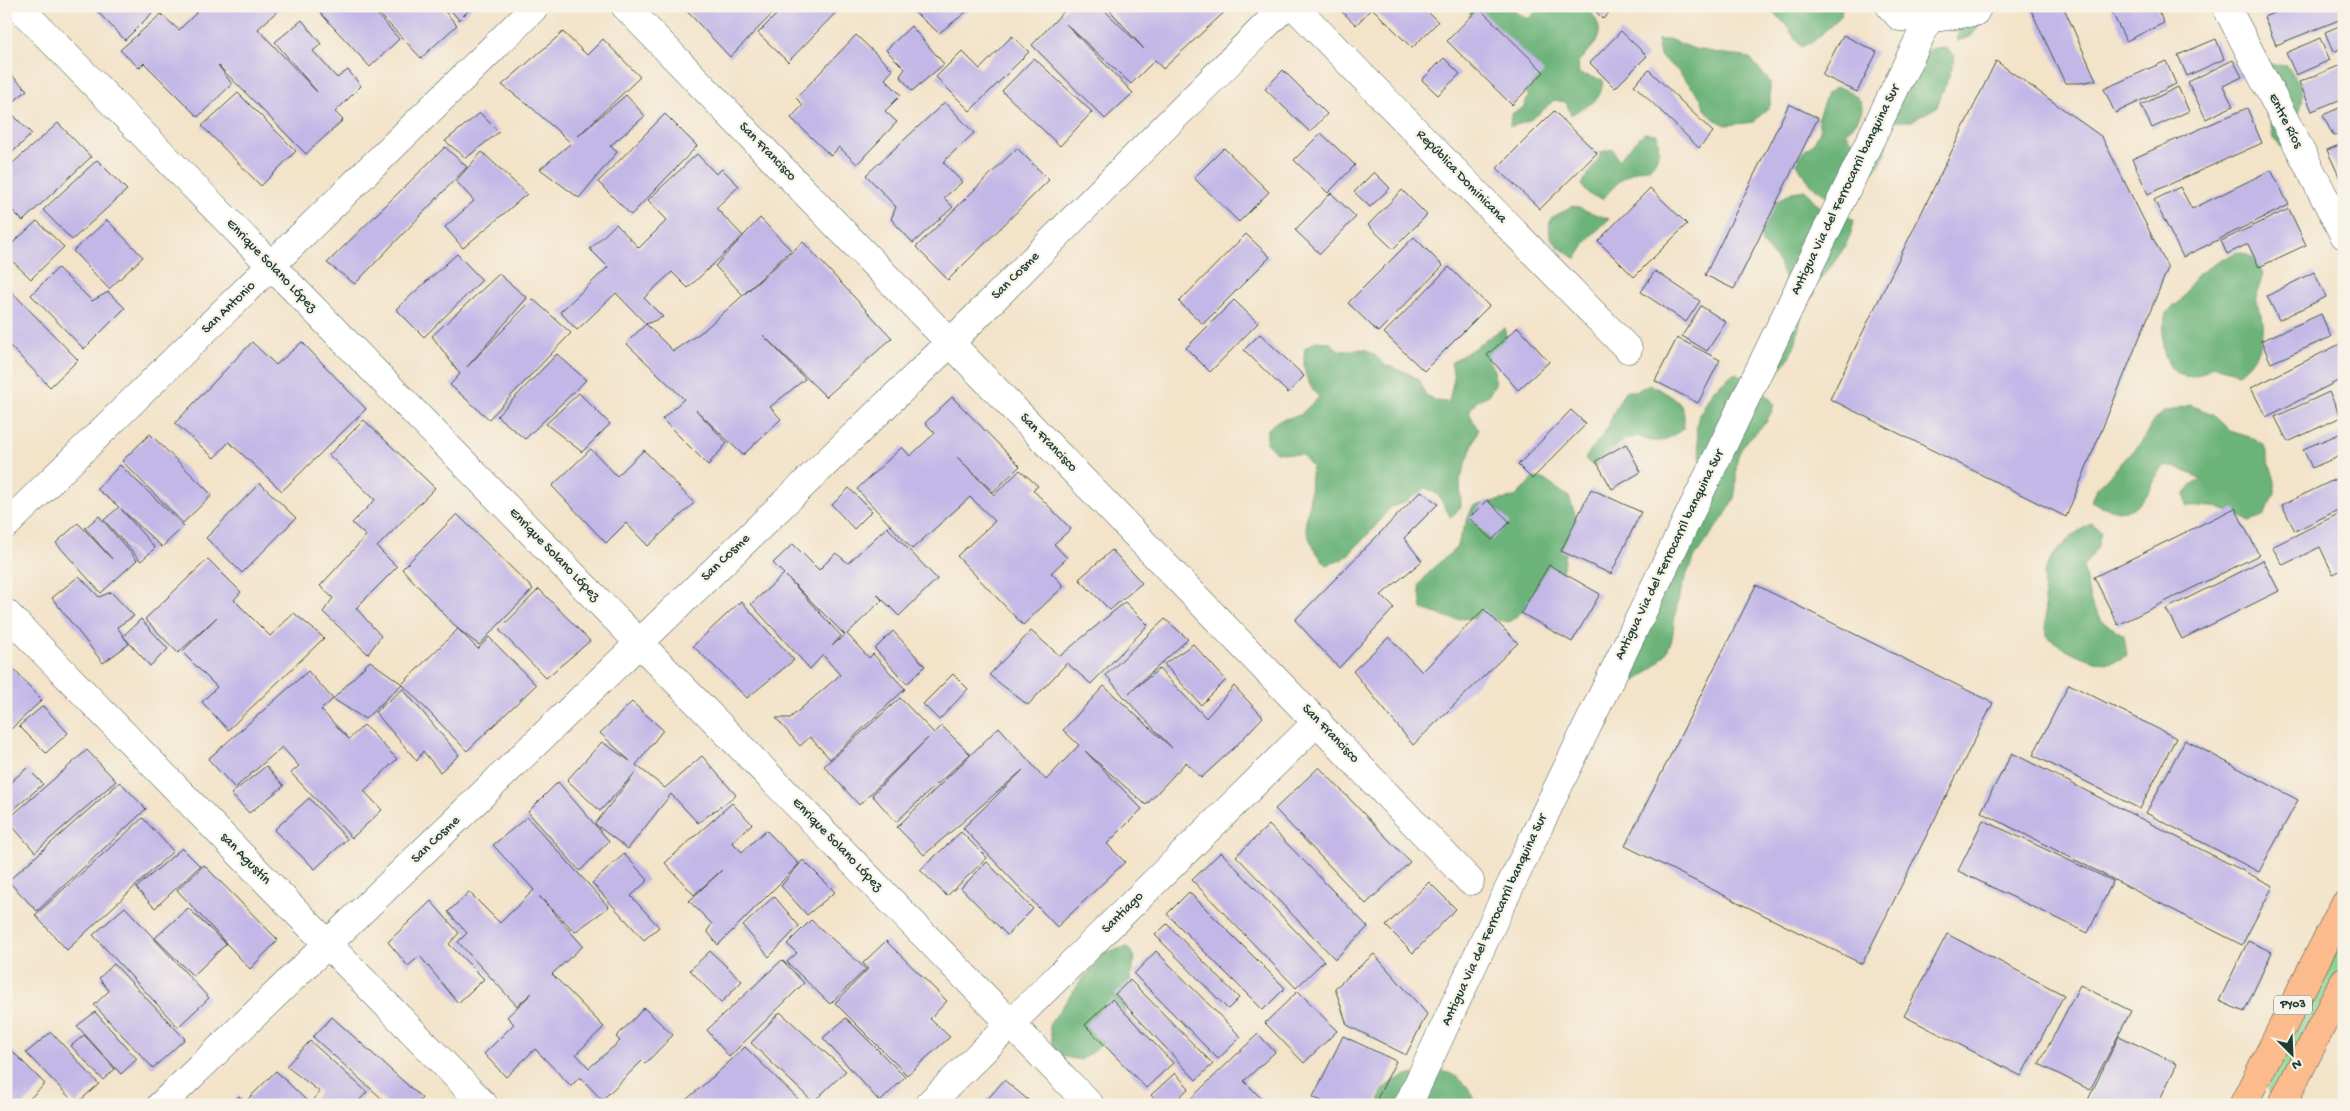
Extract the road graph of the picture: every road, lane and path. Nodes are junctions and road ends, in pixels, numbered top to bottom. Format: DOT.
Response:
graph roads {
  1 [pos="18,6"];
  2 [pos="536,6"];
  3 [pos="625,6"];
  4 [pos="1285,6"];
  5 [pos="1294,6"];
  6 [pos="1890,6"];
  7 [pos="2226,6"];
  8 [pos="1977,9"];
  9 [pos="1931,13"];
  10 [pos="2344,235"];
  11 [pos="271,266"];
  12 [pos="951,342"];
  13 [pos="1628,349"];
  14 [pos="6,525"];
  15 [pos="6,613"];
  16 [pos="640,642"];
  17 [pos="1318,721"];
  18 [pos="1470,881"];
  19 [pos="2344,905"];
  20 [pos="328,945"];
  21 [pos="2344,981"];
  22 [pos="1010,1024"];
  23 [pos="161,1105"];
  24 [pos="484,1105"];
  25 [pos="928,1105"];
  26 [pos="1090,1105"];
  27 [pos="1408,1105"];
  28 [pos="2243,1105"];
  29 [pos="2282,1105"];
  1 -- 11 [label="street, Enrique Solano López"];
  2 -- 11 [label="street, San Antonio"];
  3 -- 12 [label="street, San Francisco"];
  4 -- 12 [label="street, San Cosme"];
  5 -- 13 [label="street, República Dominicana"];
  6 -- 9 [label="street"];
  7 -- 10 [label="street, Entre Ríos"];
  8 -- 9 [label="street"];
  9 -- 27 [label="street, Antigua Via del Ferrocarril banquina Sur"];
  11 -- 14 [label="street, San Antonio"];
  11 -- 16 [label="street, Enrique Solano López"];
  12 -- 16 [label="street, San Cosme"];
  12 -- 17 [label="street, San Francisco"];
  15 -- 20 [label="street, san Agustín"];
  16 -- 20 [label="street, San Cosme"];
  16 -- 22 [label="street, Enrique Solano López"];
  17 -- 18 [label="street, San Francisco"];
  17 -- 22 [label="street, Santiago"];
  19 -- 28 [label="highway, PY03"];
  20 -- 23 [label="street, San Cosme"];
  20 -- 24 [label="street, san Agustín"];
  21 -- 29 [label="highway, PY03"];
  22 -- 25 [label="street, Santiago"];
  22 -- 26 [label="street, Enrique Solano López"];
}
